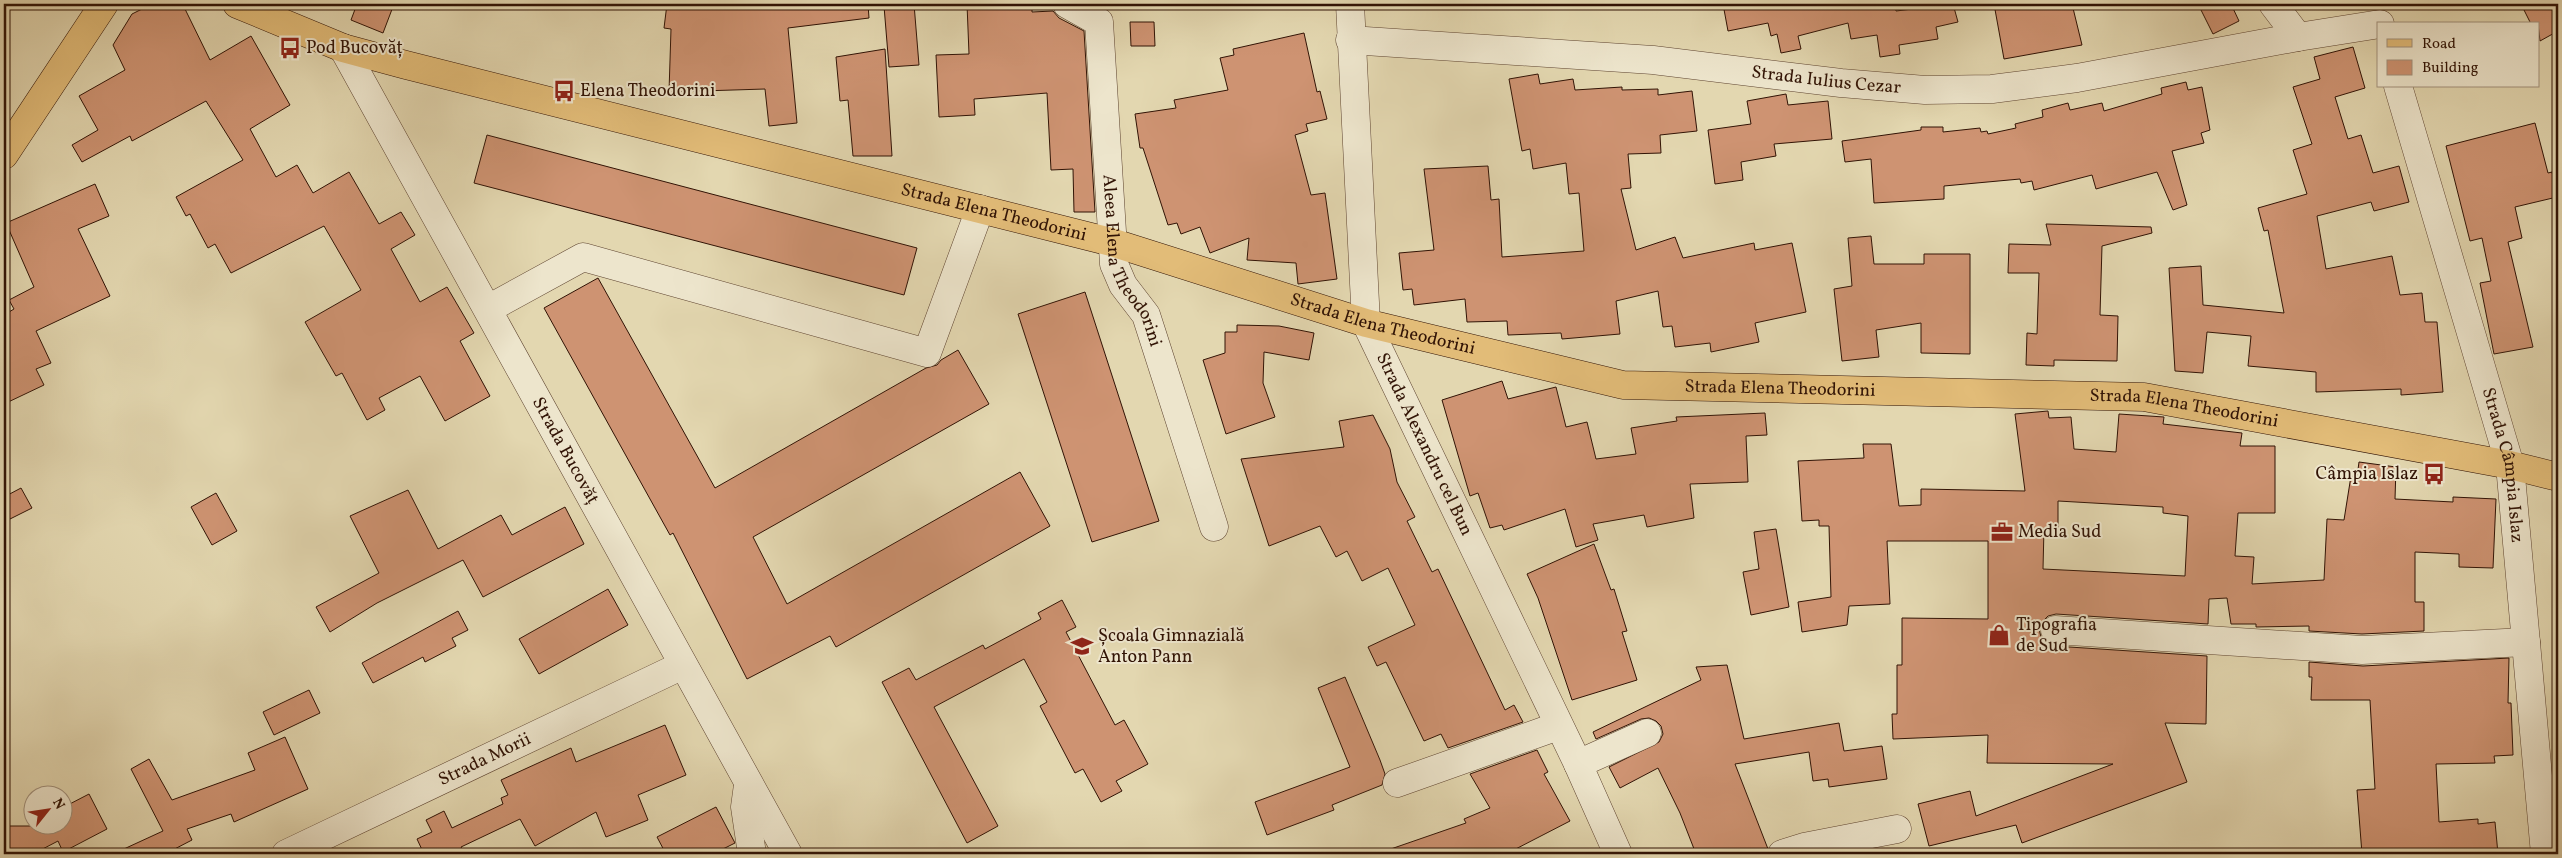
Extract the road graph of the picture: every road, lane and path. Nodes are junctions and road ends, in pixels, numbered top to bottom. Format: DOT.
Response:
graph roads {
  1 [pos="104,4"];
  2 [pos="236,4"];
  3 [pos="1067,4"];
  4 [pos="1350,4"];
  5 [pos="2273,4"];
  6 [pos="2386,4"];
  7 [pos="2381,22"];
  8 [pos="2377,24"];
  9 [pos="2298,37"];
  10 [pos="1350,40"];
  11 [pos="343,48"];
  12 [pos="2399,88"];
  13 [pos="4,155"];
  14 [pos="980,209"];
  15 [pos="1111,242"];
  16 [pos="488,309"];
  17 [pos="1366,323"];
  18 [pos="2510,465"];
  19 [pos="2558,478"];
  20 [pos="1214,527"];
  21 [pos="2055,630"];
  22 [pos="2526,642"];
  23 [pos="683,664"];
  24 [pos="1558,726"];
  25 [pos="1647,733"];
  26 [pos="1578,764"];
  27 [pos="1397,784"];
  28 [pos="748,785"];
  29 [pos="1898,829"];
  30 [pos="286,854"];
  31 [pos="752,854"];
  32 [pos="788,854"];
  33 [pos="1618,854"];
  34 [pos="1782,854"];
  35 [pos="2545,854"];
  1 -- 13 [label="main road"];
  2 -- 11 [label="main road, Strada Elena Theodorini"];
  3 -- 15 [label="street, Aleea Elena Theodorini"];
  4 -- 10 [label="street, Strada Alexandru cel Bun"];
  5 -- 9 [label="street"];
  6 -- 7 [label="street"];
  8 -- 9 [label="street"];
  9 -- 10 [label="street, Strada Iulius Cezar"];
  10 -- 17 [label="street, Strada Alexandru cel Bun"];
  11 -- 14 [label="main road, Strada Elena Theodorini"];
  11 -- 16 [label="street, Strada Bucovăț"];
  12 -- 18 [label="street, Strada Câmpia Islaz"];
  14 -- 15 [label="main road, Strada Elena Theodorini"];
  14 -- 16 [label="street"];
  15 -- 17 [label="main road, Strada Elena Theodorini"];
  15 -- 20 [label="street, Aleea Elena Theodorini"];
  16 -- 23 [label="street, Strada Bucovăț"];
  17 -- 18 [label="main road, Strada Elena Theodorini"];
  17 -- 24 [label="street, Strada Alexandru cel Bun"];
  18 -- 19 [label="main road, Strada Elena Theodorini"];
  18 -- 22 [label="street, Strada Câmpia Islaz"];
  21 -- 22 [label="street"];
  22 -- 35 [label="street, Strada Câmpia Islaz"];
  23 -- 28 [label="street, Strada Bucovăț"];
  23 -- 30 [label="street, Strada Morii"];
  24 -- 26 [label="street, Strada Alexandru cel Bun"];
  24 -- 27 [label="street"];
  25 -- 26 [label="street"];
  26 -- 33 [label="street, Strada Alexandru cel Bun"];
  28 -- 31 [label="street"];
  28 -- 32 [label="street, Strada Bucovăț"];
  29 -- 34 [label="street"];
}
